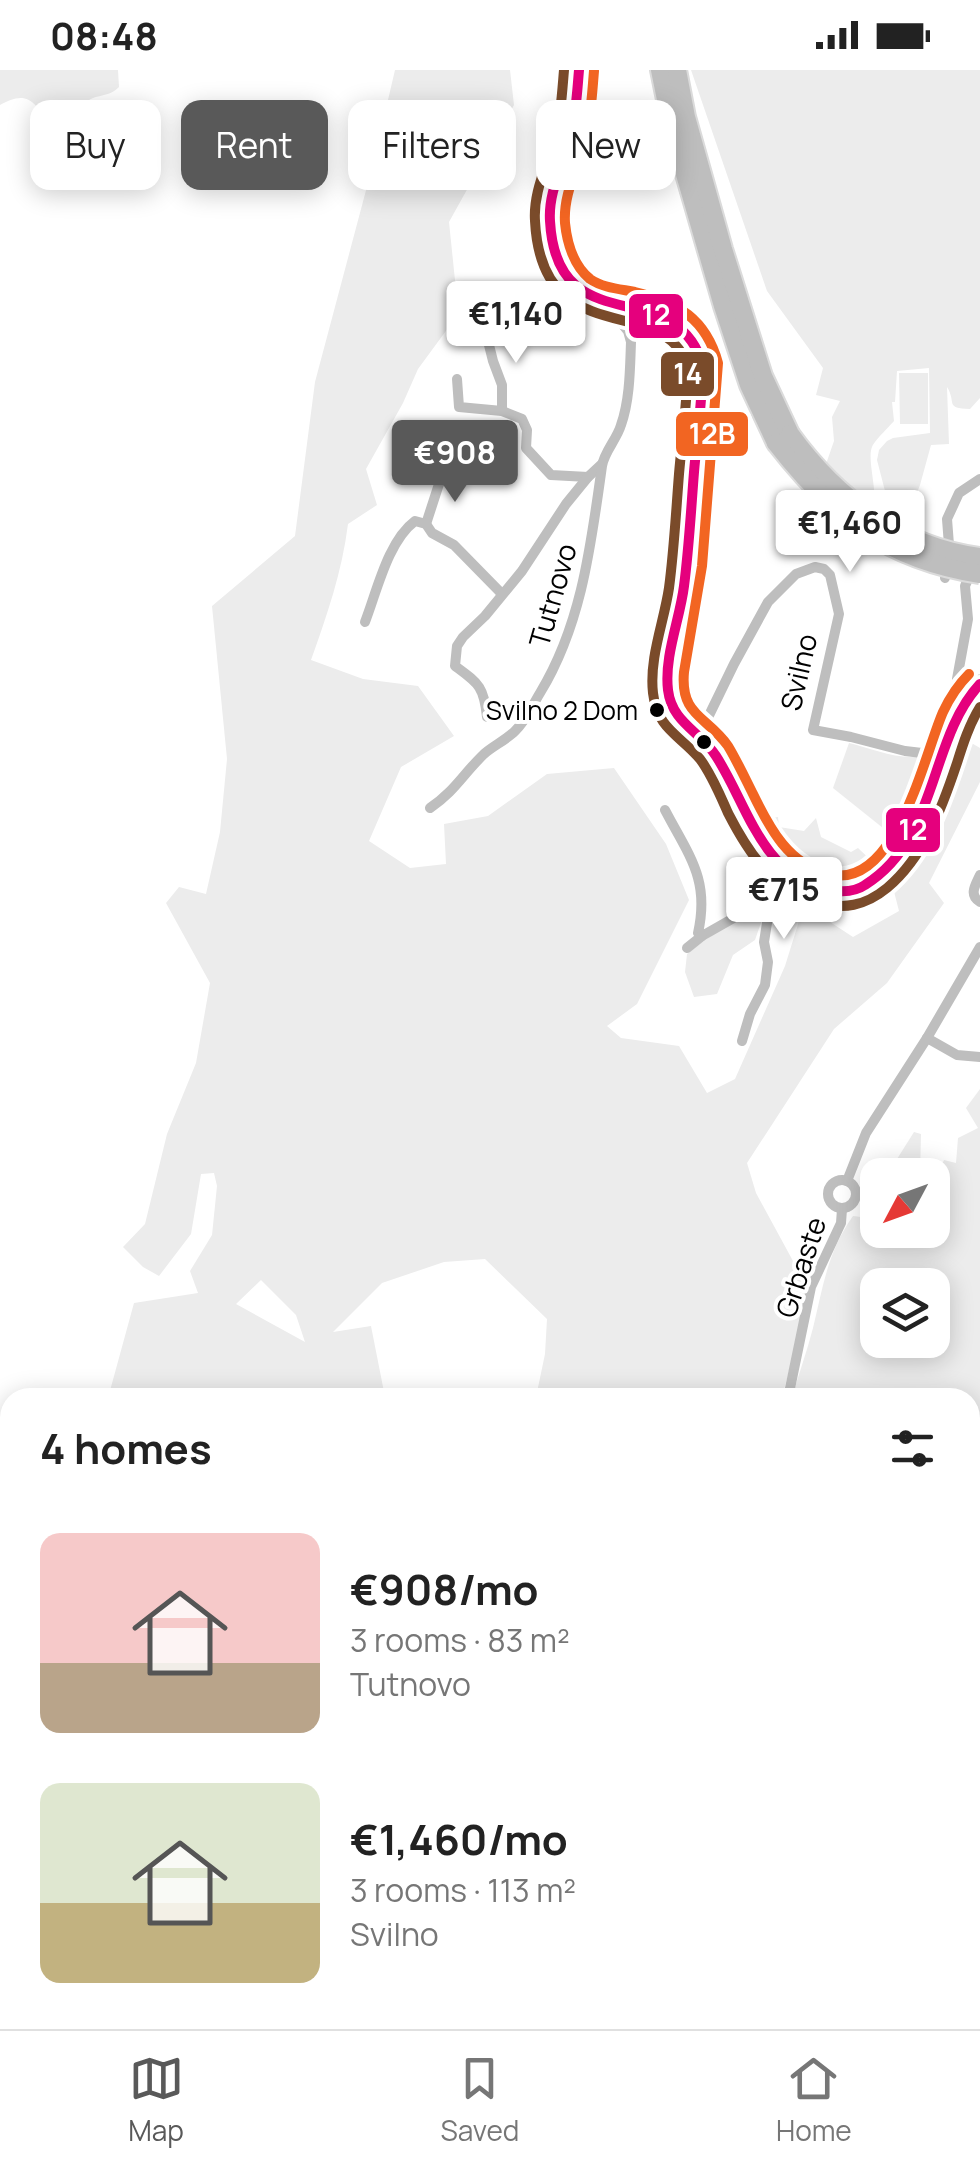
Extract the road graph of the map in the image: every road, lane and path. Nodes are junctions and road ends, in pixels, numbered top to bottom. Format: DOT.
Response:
graph roads {
  1 [pos="579,70"];
  2 [pos="660,70"];
  3 [pos="677,70"];
  4 [pos="603,302"];
  5 [pos="484,325"];
  6 [pos="457,379"];
  7 [pos="502,411"];
  8 [pos="783,439"];
  9 [pos="602,464"];
  10 [pos="456,465"];
  11 [pos="588,477"];
  12 [pos="980,478"];
  13 [pos="426,524"];
  14 [pos="980,554"];
  15 [pos="980,574"];
  16 [pos="945,578"];
  17 [pos="502,594"];
  18 [pos="365,622"];
  19 [pos="980,684"];
  20 [pos="966,698"];
  21 [pos="487,717"];
  22 [pos="956,717"];
  23 [pos="698,738"];
  24 [pos="430,808"];
  25 [pos="665,810"];
  26 [pos="755,831"];
  27 [pos="980,875"];
  28 [pos="772,891"];
  29 [pos="980,902"];
  30 [pos="702,936"];
  31 [pos="980,947"];
  32 [pos="687,948"];
  33 [pos="928,1038"];
  34 [pos="742,1040"];
  35 [pos="980,1057"];
  36 [pos="846,1181"];
  37 [pos="842,1208"];
  38 [pos="790,1388"];
  1 -- 4 [label="main road, Svilno"];
  2 -- 8 [label="highway"];
  3 -- 8 [label="highway"];
  4 -- 9 [label="street, Tutnovo"];
  4 -- 23 [label="main road, Svilno"];
  5 -- 7 [label="street"];
  6 -- 7 [label="street"];
  7 -- 11 [label="street"];
  8 -- 14 [label="highway, bridge"];
  8 -- 15 [label="highway, bridge"];
  9 -- 11 [label="street, Tutnovo"];
  9 -- 24 [label="street, Tutnovo"];
  10 -- 13 [label="street"];
  11 -- 17 [label="street, Tutnovo"];
  12 -- 16 [label="street"];
  13 -- 17 [label="street, Tutnovo"];
  13 -- 18 [label="street"];
  14 -- 20 [label="street"];
  17 -- 21 [label="street, Tutnovo"];
  19 -- 20 [label="main road, Svilno"];
  20 -- 22 [label="main road, Svilno"];
  22 -- 23 [label="street, Svilno"];
  22 -- 26 [label="main road, Svilno"];
  23 -- 26 [label="main road, Svilno"];
  25 -- 30 [label="street"];
  26 -- 28 [label="street, Svilno"];
  27 -- 29 [label="street"];
  28 -- 30 [label="street"];
  28 -- 34 [label="street, Svilno"];
  30 -- 32 [label="street"];
  31 -- 33 [label="street, Grbaste"];
  33 -- 35 [label="street"];
  33 -- 36 [label="street, Grbaste"];
  36 -- 37 [label="street, Grbaste"];
  36 -- 37 [label="street, Grbaste"];
  37 -- 38 [label="street, Grbaste"];
}
